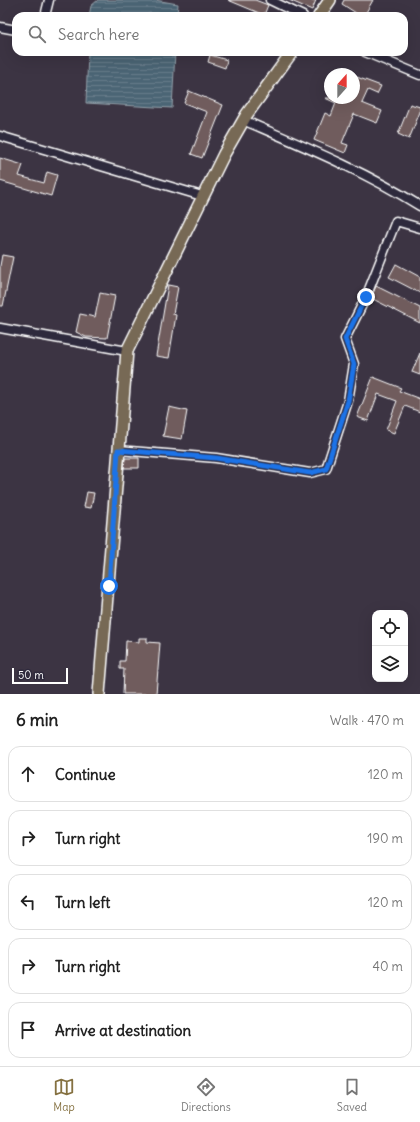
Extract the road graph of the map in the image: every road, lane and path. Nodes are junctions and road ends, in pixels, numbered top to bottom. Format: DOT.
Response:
graph roads {
  1 [pos="48,0"];
  2 [pos="270,0"];
  3 [pos="330,0"];
  4 [pos="46,12"];
  5 [pos="294,12"];
  6 [pos="322,12"];
  7 [pos="0,27"];
  8 [pos="12,29"];
  9 [pos="289,56"];
  10 [pos="375,56"];
  11 [pos="420,75"];
  12 [pos="243,120"];
  13 [pos="0,136"];
  14 [pos="202,196"];
  15 [pos="420,206"];
  16 [pos="420,228"];
  17 [pos="0,328"];
  18 [pos="126,351"];
  19 [pos="118,450"];
  20 [pos="99,694"];
  1 -- 4 [label="street"];
  2 -- 5 [label="street"];
  3 -- 6 [label="main road"];
  7 -- 8 [label="street"];
  9 -- 12 [label="main road"];
  10 -- 11 [label="street"];
  12 -- 14 [label="main road"];
  12 -- 15 [label="street"];
  13 -- 14 [label="street"];
  14 -- 18 [label="main road"];
  16 -- 19 [label="street"];
  17 -- 18 [label="street"];
  18 -- 19 [label="main road"];
  19 -- 20 [label="main road"];
}
